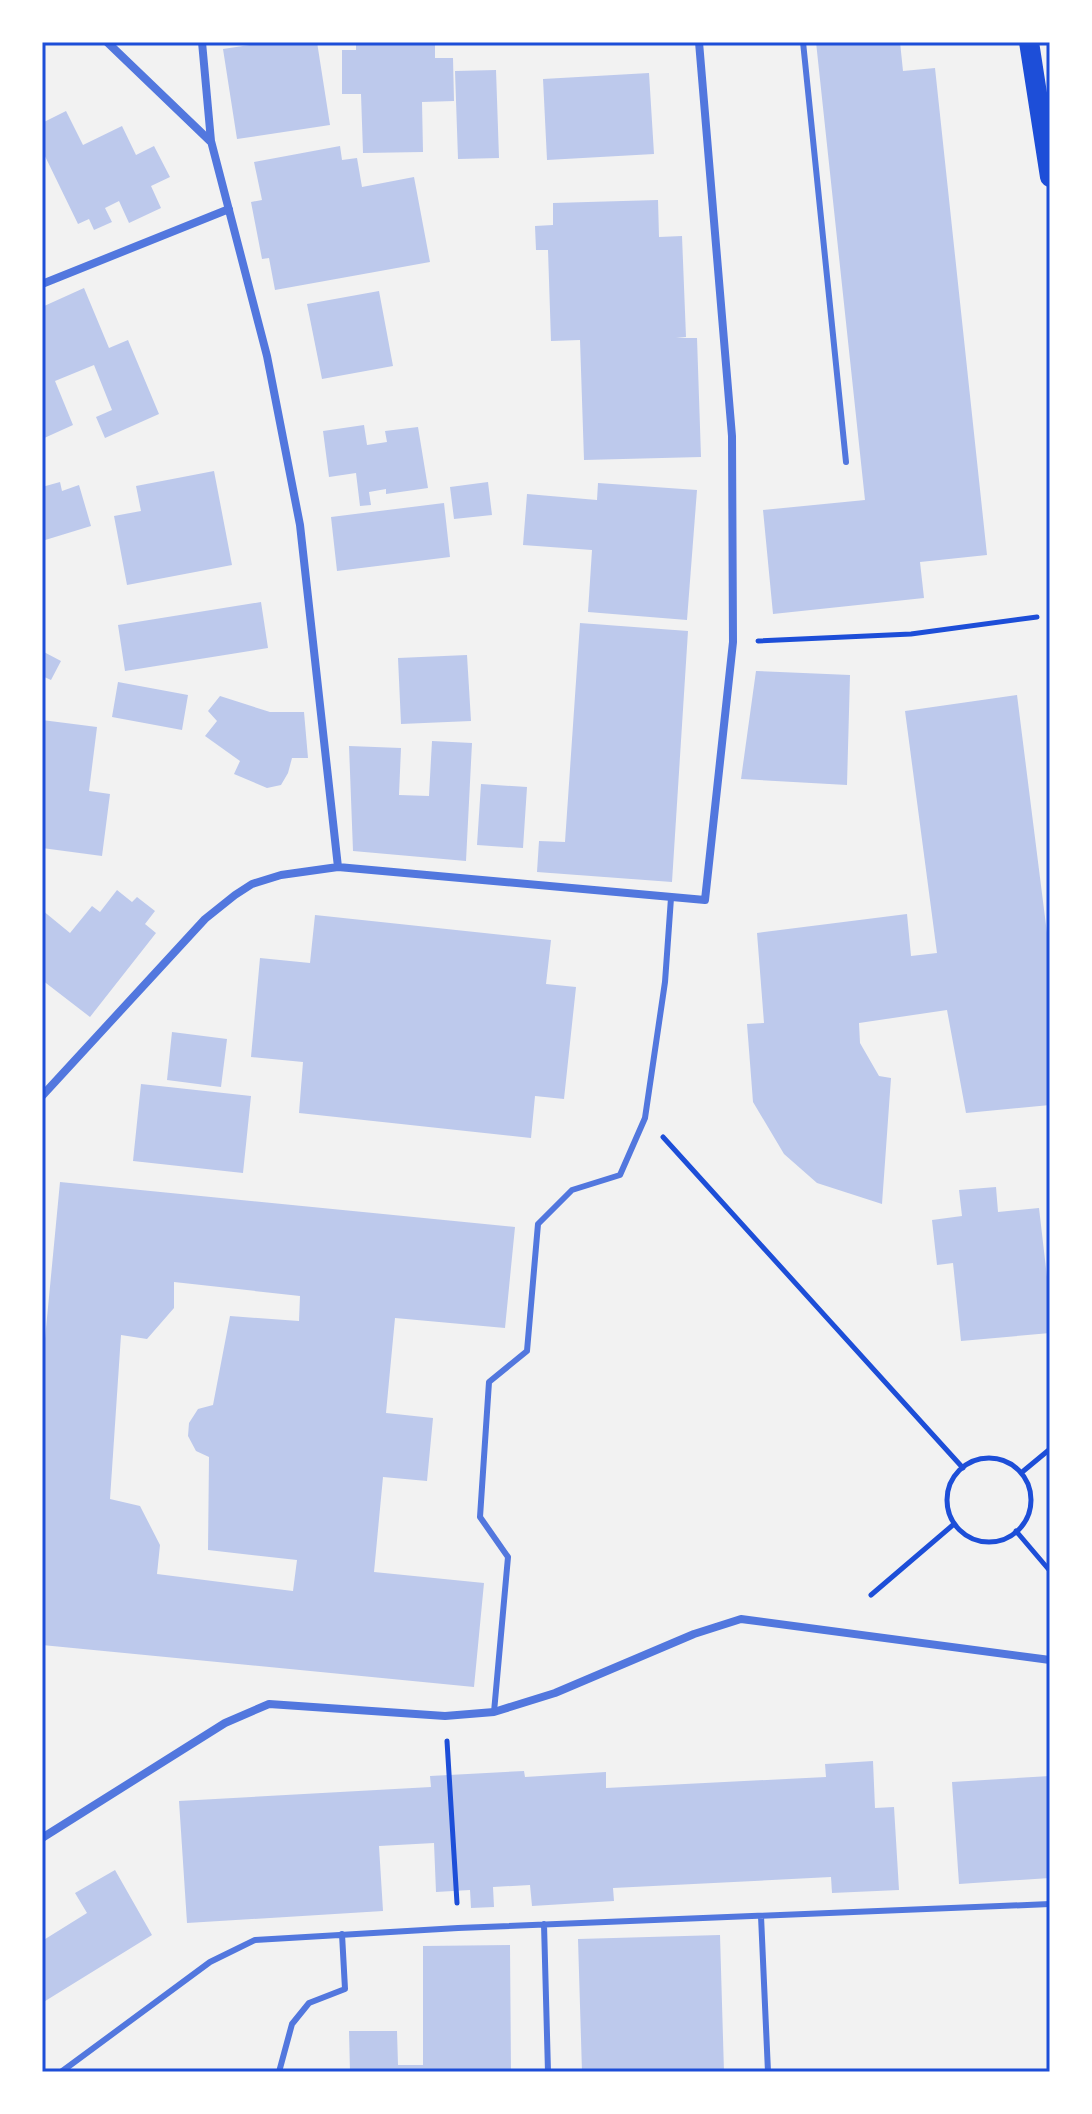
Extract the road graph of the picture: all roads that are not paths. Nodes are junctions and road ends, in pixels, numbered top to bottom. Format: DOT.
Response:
graph roads {
  1 [pos="107,42"];
  2 [pos="202,42"];
  3 [pos="699,42"];
  4 [pos="803,42"];
  5 [pos="1029,42"];
  6 [pos="211,141"];
  7 [pos="1050,177"];
  8 [pos="229,209"];
  9 [pos="42,284"];
  10 [pos="846,462"];
  11 [pos="338,867"];
  12 [pos="671,898"];
  13 [pos="42,1096"];
  14 [pos="1050,1660"];
  15 [pos="494,1712"];
  16 [pos="42,1838"];
  17 [pos="1050,1904"];
  18 [pos="761,1916"];
  19 [pos="544,1924"];
  20 [pos="342,1934"];
  21 [pos="61,2072"];
  22 [pos="278,2072"];
  23 [pos="548,2072"];
  24 [pos="768,2072"];
  1 -- 6 [label="street"];
  2 -- 6 [label="street"];
  3 -- 12 [label="street"];
  4 -- 10 [label="lane"];
  5 -- 7 [label="main road"];
  6 -- 8 [label="street"];
  8 -- 9 [label="street"];
  8 -- 11 [label="street"];
  11 -- 12 [label="street"];
  11 -- 13 [label="street"];
  12 -- 15 [label="lane"];
  14 -- 15 [label="street"];
  15 -- 16 [label="street"];
  17 -- 18 [label="lane"];
  18 -- 19 [label="lane"];
  18 -- 24 [label="lane"];
  19 -- 20 [label="lane"];
  19 -- 23 [label="lane"];
  20 -- 21 [label="lane"];
  20 -- 22 [label="lane"];
}
